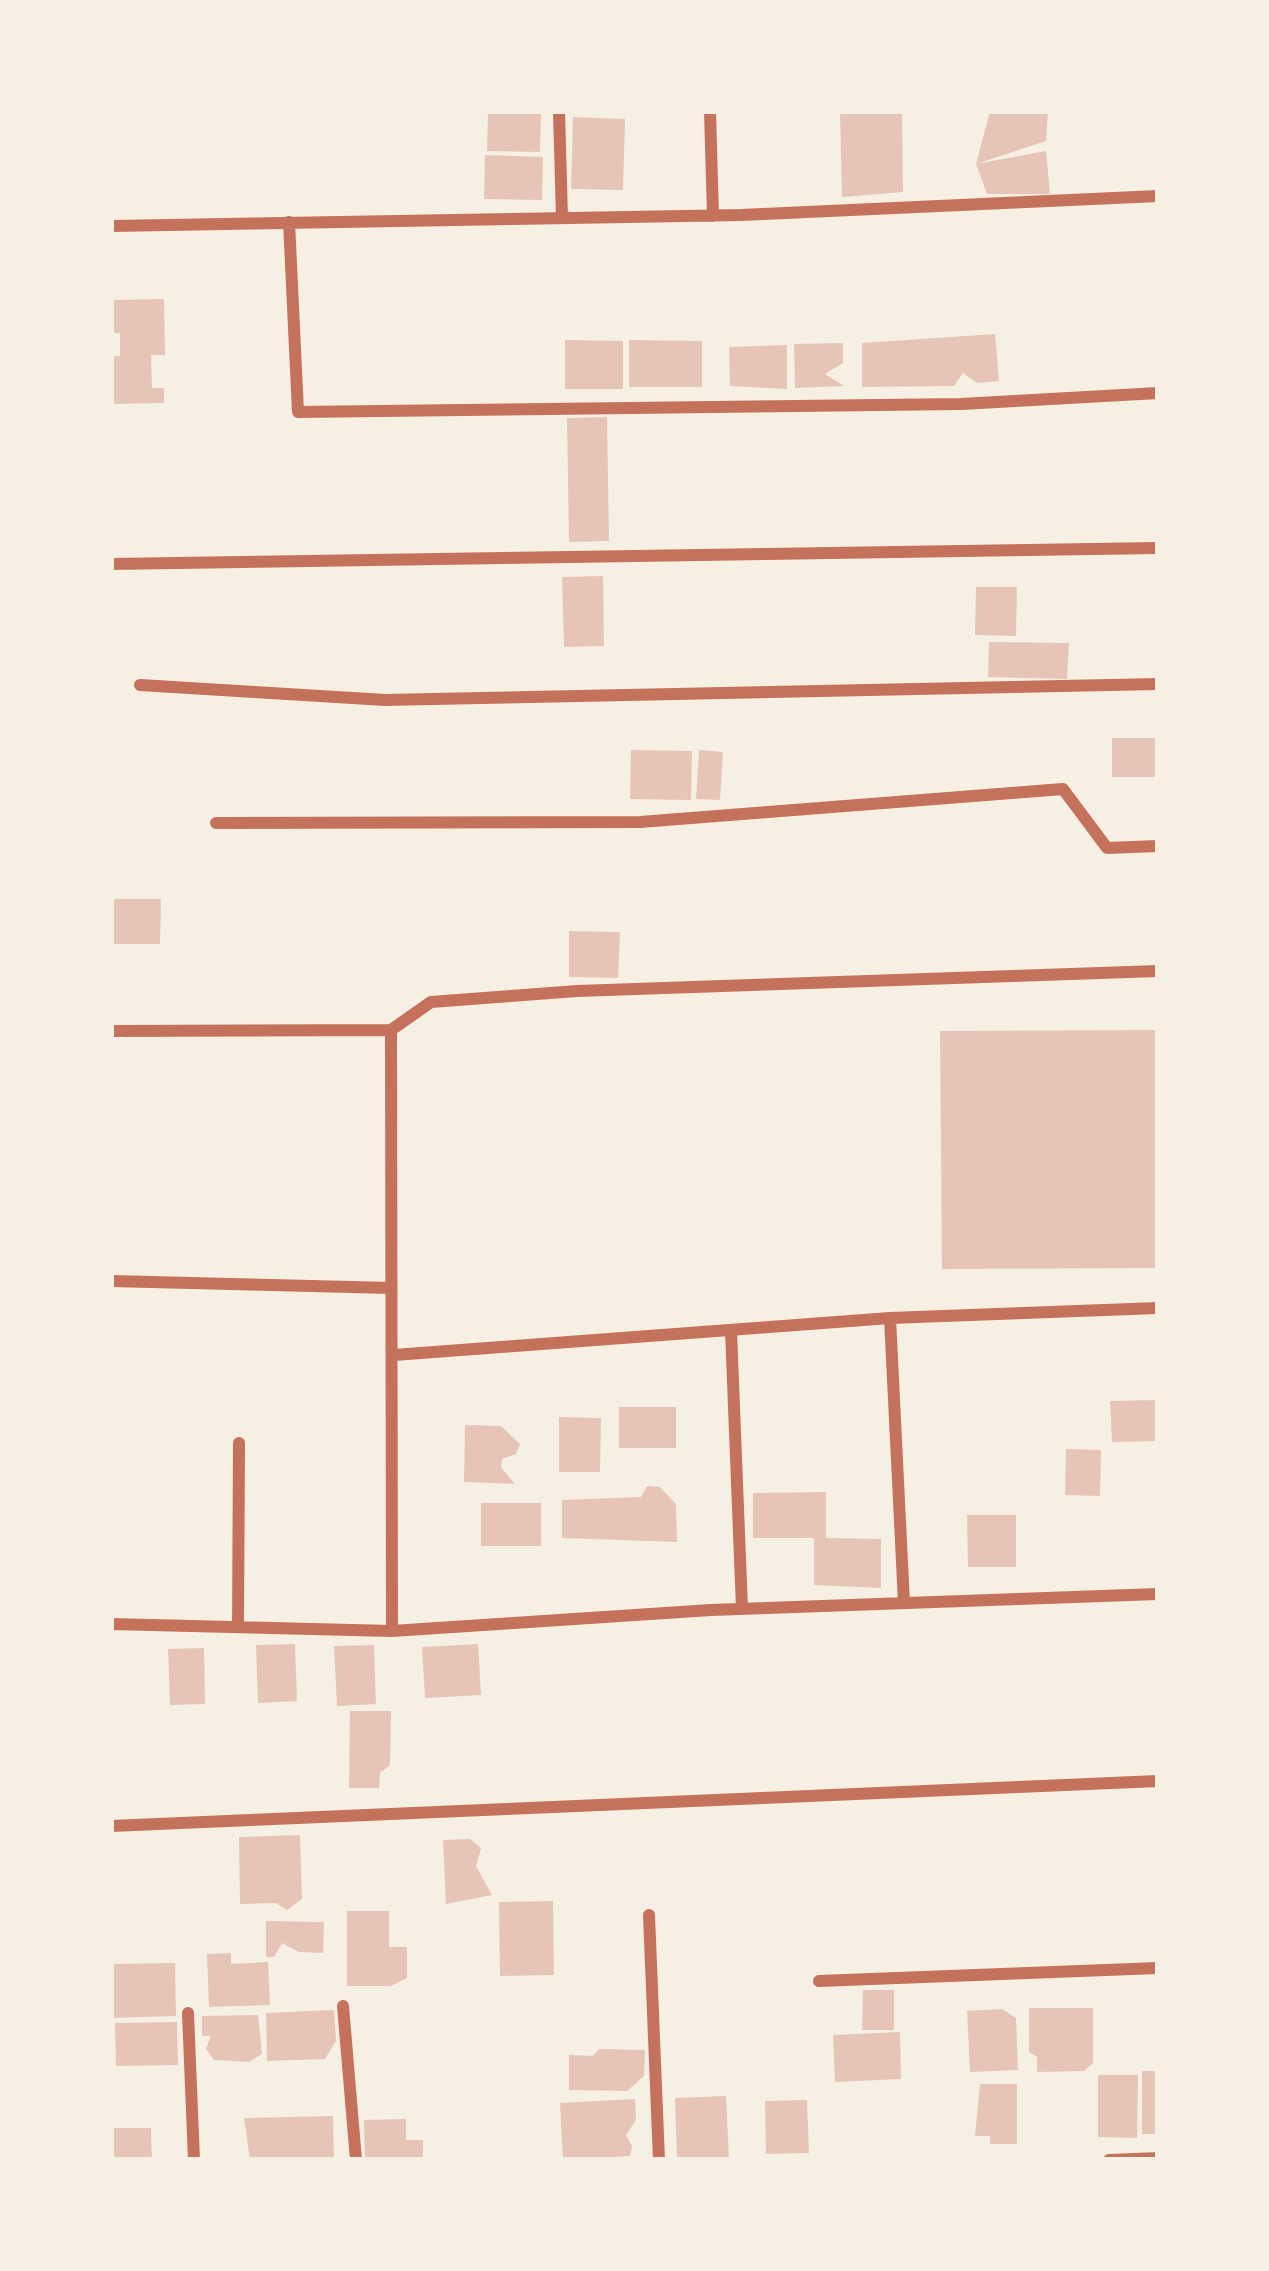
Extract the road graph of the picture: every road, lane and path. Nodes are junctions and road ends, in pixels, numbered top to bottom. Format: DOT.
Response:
graph roads {
  1 [pos="559,111"];
  2 [pos="710,111"];
  3 [pos="1158,196"];
  4 [pos="713,216"];
  5 [pos="562,218"];
  6 [pos="289,222"];
  7 [pos="111,226"];
  8 [pos="1158,393"];
  9 [pos="1158,548"];
  10 [pos="111,564"];
  11 [pos="1158,684"];
  12 [pos="140,685"];
  13 [pos="216,823"];
  14 [pos="1158,846"];
  15 [pos="1158,971"];
  16 [pos="391,1030"];
  17 [pos="111,1031"];
  18 [pos="111,1281"];
  19 [pos="391,1288"];
  20 [pos="1158,1308"];
  21 [pos="890,1318"];
  22 [pos="731,1331"];
  23 [pos="394,1355"];
  24 [pos="239,1443"];
  25 [pos="1158,1594"];
  26 [pos="904,1603"];
  27 [pos="742,1609"];
  28 [pos="111,1624"];
  29 [pos="238,1627"];
  30 [pos="392,1631"];
  31 [pos="1158,1781"];
  32 [pos="111,1826"];
  33 [pos="649,1915"];
  34 [pos="1158,1968"];
  35 [pos="819,1981"];
  36 [pos="343,2006"];
  37 [pos="188,2013"];
  38 [pos="1158,2158"];
  39 [pos="194,2160"];
  40 [pos="356,2160"];
  41 [pos="659,2160"];
  42 [pos="1108,2160"];
  1 -- 5 [label="street"];
  2 -- 4 [label="street"];
  3 -- 4 [label="street"];
  4 -- 5 [label="street"];
  5 -- 6 [label="street"];
  6 -- 7 [label="street"];
  6 -- 8 [label="street"];
  9 -- 10 [label="street"];
  11 -- 12 [label="street"];
  13 -- 14 [label="street"];
  15 -- 16 [label="street"];
  16 -- 17 [label="street"];
  16 -- 19 [label="street"];
  18 -- 19 [label="street"];
  19 -- 23 [label="street"];
  20 -- 21 [label="street"];
  21 -- 22 [label="street"];
  21 -- 26 [label="street"];
  22 -- 23 [label="street"];
  22 -- 27 [label="street"];
  23 -- 30 [label="street"];
  24 -- 29 [label="street"];
  25 -- 26 [label="street"];
  26 -- 27 [label="street"];
  27 -- 30 [label="street"];
  28 -- 29 [label="street"];
  29 -- 30 [label="street"];
  31 -- 32 [label="street"];
  33 -- 41 [label="street"];
  34 -- 35 [label="street"];
  36 -- 40 [label="street"];
  37 -- 39 [label="street"];
  38 -- 42 [label="street"];
}
